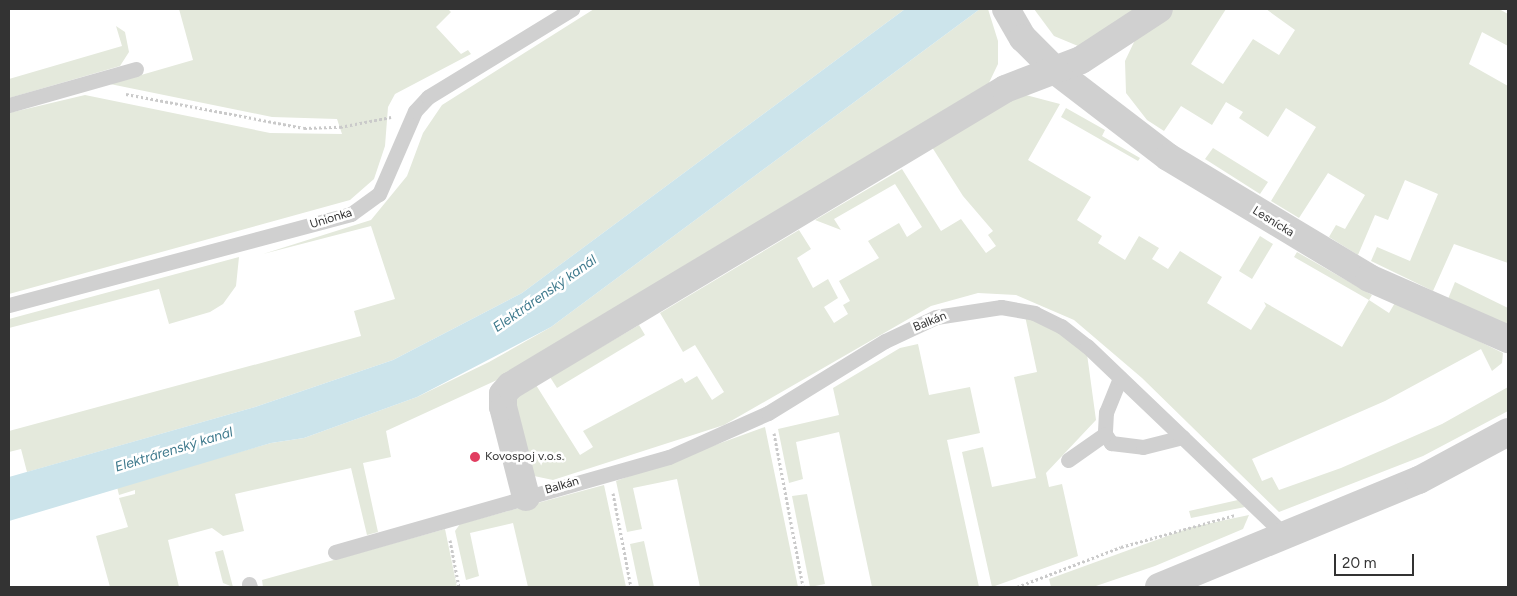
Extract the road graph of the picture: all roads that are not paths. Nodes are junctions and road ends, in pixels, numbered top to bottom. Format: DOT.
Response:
graph roads {
  1 [pos="572,9"];
  2 [pos="1006,9"];
  3 [pos="1159,9"];
  4 [pos="136,69"];
  5 [pos="1057,72"];
  6 [pos="9,105"];
  7 [pos="9,305"];
  8 [pos="1508,339"];
  9 [pos="1120,378"];
  10 [pos="1508,432"];
  11 [pos="1105,434"];
  12 [pos="1183,437"];
  13 [pos="1068,460"];
  14 [pos="526,497"];
  15 [pos="1284,534"];
  16 [pos="335,552"];
  17 [pos="1159,587"];
  1 -- 7 [label="lane, Unionka"];
  2 -- 5 [label="street, Lesnícka"];
  3 -- 5 [label="street"];
  4 -- 6 [label="lane"];
  5 -- 8 [label="street, Lesnícka"];
  5 -- 14 [label="street"];
  9 -- 11 [label="lane"];
  9 -- 12 [label="lane, Balkán"];
  9 -- 14 [label="lane, Balkán"];
  10 -- 15 [label="street"];
  11 -- 12 [label="lane"];
  11 -- 13 [label="lane"];
  12 -- 15 [label="lane, Balkán"];
  14 -- 16 [label="lane, Balkán"];
  15 -- 17 [label="street"];
}
